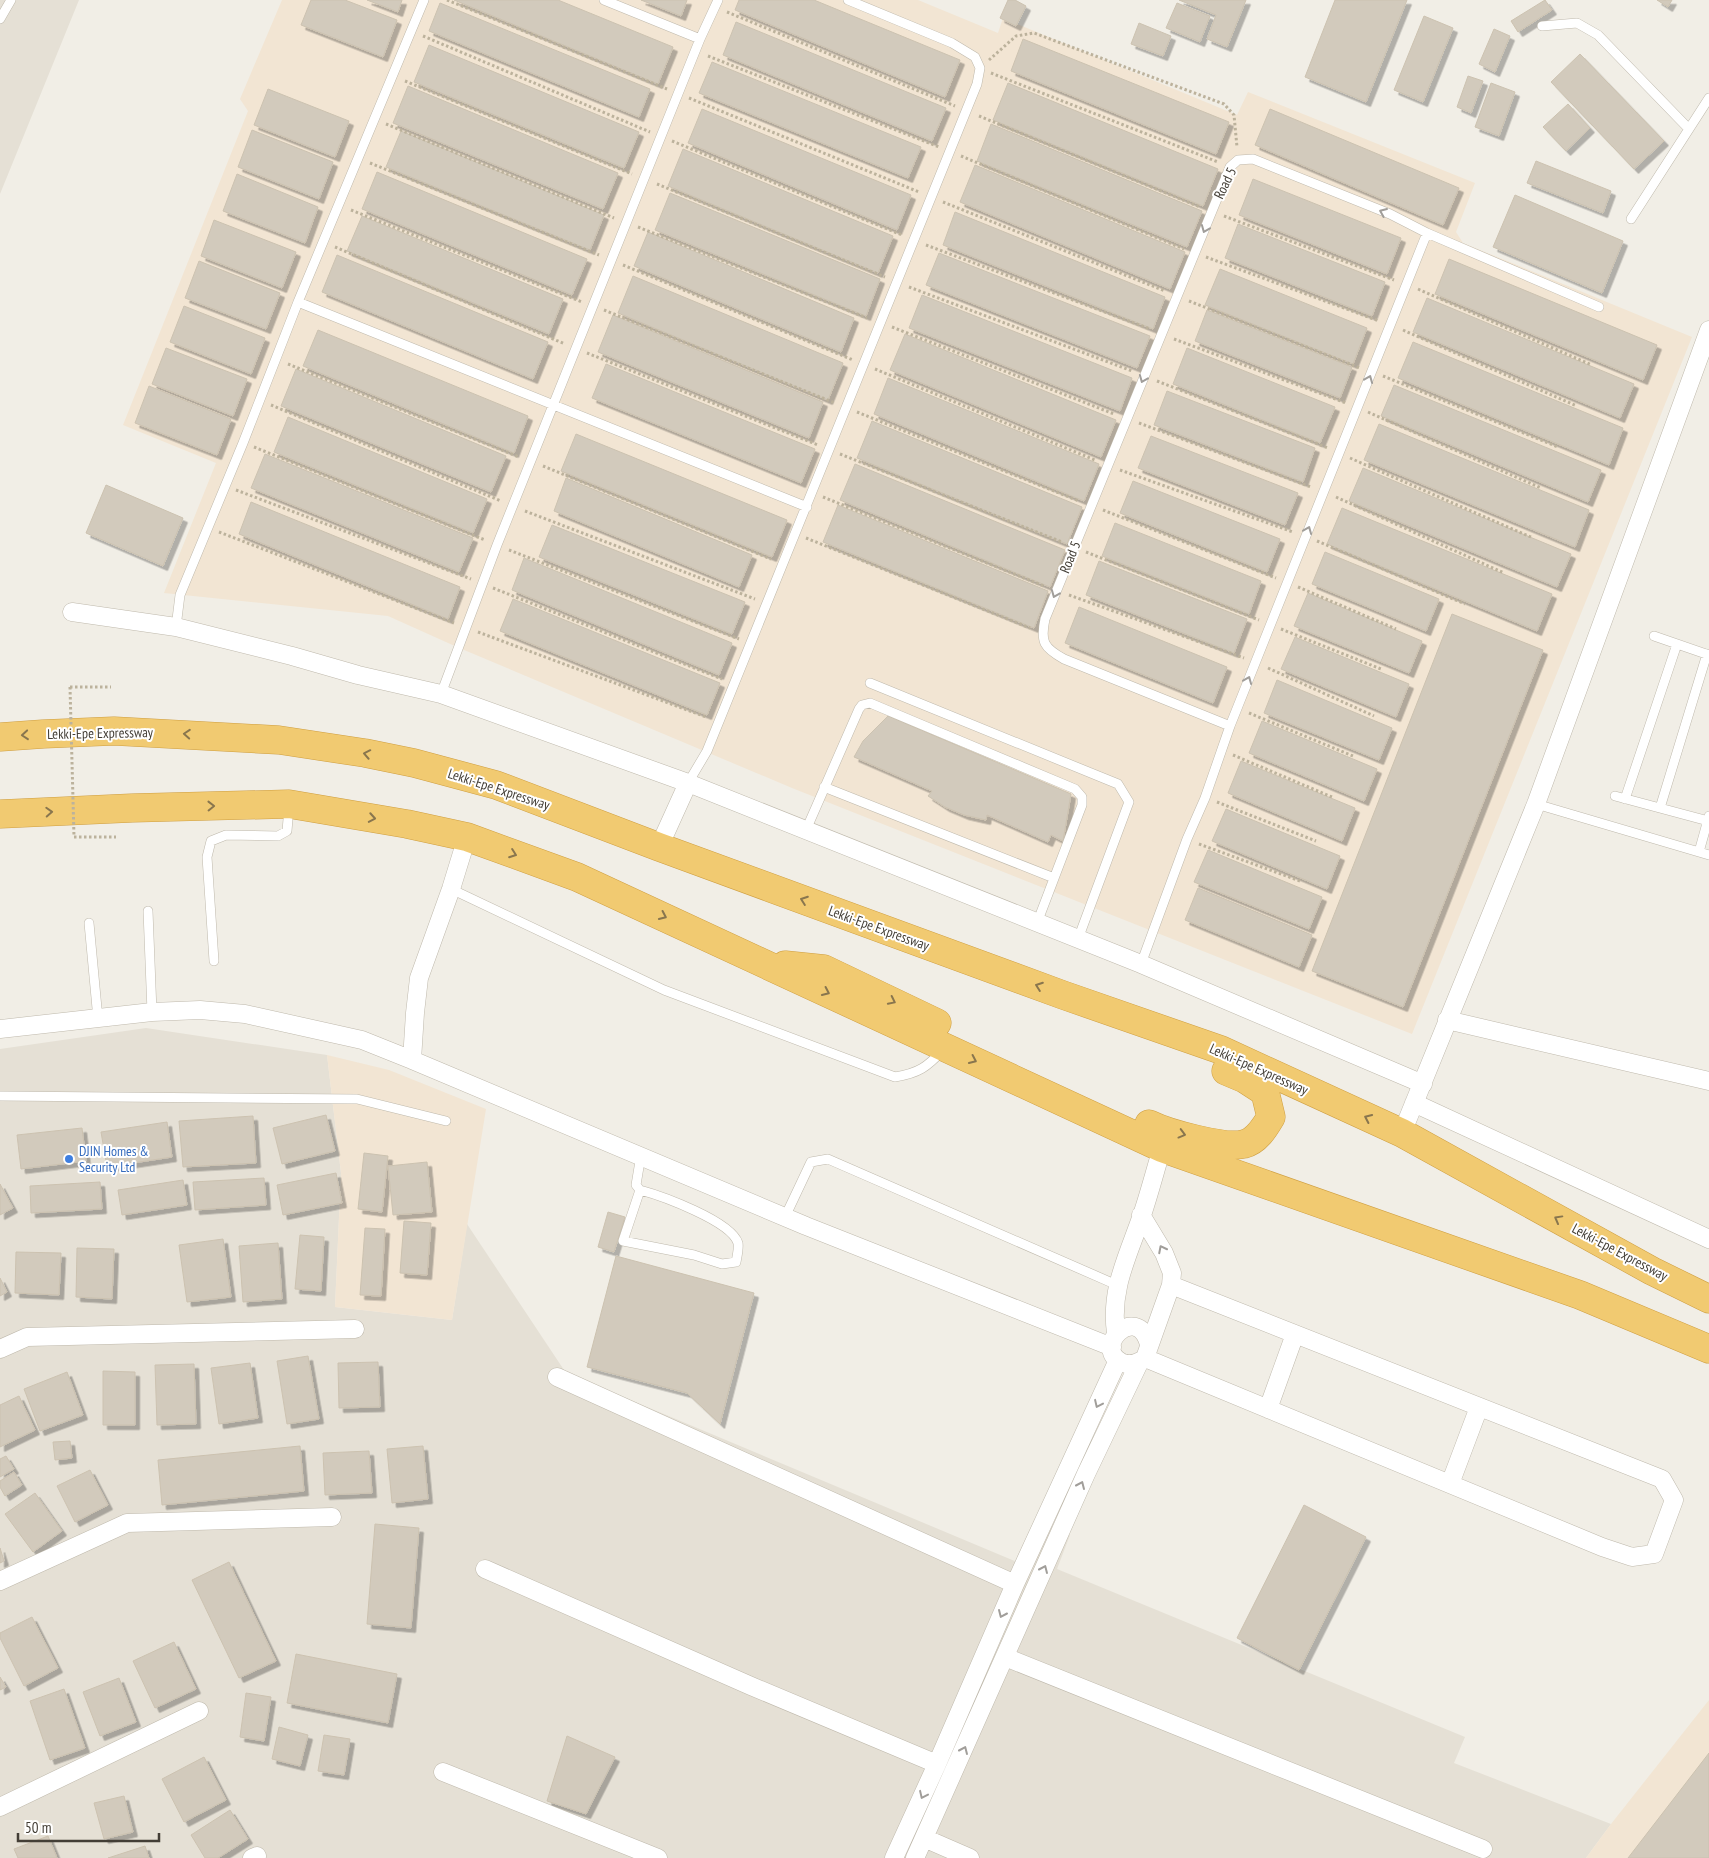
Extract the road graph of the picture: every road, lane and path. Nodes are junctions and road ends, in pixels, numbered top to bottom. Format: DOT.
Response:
graph roads {
  1 [pos="11,0"];
  2 [pos="424,0"];
  3 [pos="447,0"];
  4 [pos="604,0"];
  5 [pos="848,0"];
  6 [pos="716,4"];
  7 [pos="0,18"];
  8 [pos="1542,26"];
  9 [pos="411,31"];
  10 [pos="700,39"];
  11 [pos="695,52"];
  12 [pos="980,68"];
  13 [pos="392,76"];
  14 [pos="678,94"];
  15 [pos="1709,98"];
  16 [pos="966,111"];
  17 [pos="374,119"];
  18 [pos="1689,129"];
  19 [pos="661,137"];
  20 [pos="950,151"];
  21 [pos="358,158"];
  22 [pos="1238,160"];
  23 [pos="1230,167"];
  24 [pos="644,178"];
  25 [pos="931,197"];
  26 [pos="338,206"];
  27 [pos="1212,212"];
  28 [pos="1631,219"];
  29 [pos="626,223"];
  30 [pos="1427,233"];
  31 [pos="914,240"];
  32 [pos="323,242"];
  33 [pos="1195,253"];
  34 [pos="611,260"];
  35 [pos="897,282"];
  36 [pos="1407,284"];
  37 [pos="1178,296"];
  38 [pos="298,302"];
  39 [pos="593,306"];
  40 [pos="1599,307"];
  41 [pos="881,323"];
  42 [pos="1390,325"];
  43 [pos="1709,330"];
  44 [pos="1162,334"];
  45 [pos="576,349"];
  46 [pos="864,365"];
  47 [pos="1592,365"];
  48 [pos="1372,372"];
  49 [pos="1145,376"];
  50 [pos="553,404"];
  51 [pos="1577,406"];
  52 [pos="1357,407"];
  53 [pos="847,408"];
  54 [pos="1127,419"];
  55 [pos="1558,447"];
  56 [pos="830,450"];
  57 [pos="1339,453"];
  58 [pos="1108,465"];
  59 [pos="1541,488"];
  60 [pos="1324,492"];
  61 [pos="813,493"];
  62 [pos="1092,506"];
  63 [pos="807,507"];
  64 [pos="796,534"];
  65 [pos="1306,536"];
  66 [pos="1531,537"];
  67 [pos="1074,547"];
  68 [pos="1504,573"];
  69 [pos="1287,582"];
  70 [pos="1056,591"];
  71 [pos="1464,604"];
  72 [pos="72,612"];
  73 [pos="1270,625"];
  74 [pos="176,627"];
  75 [pos="1396,629"];
  76 [pos="1042,633"];
  77 [pos="1654,636"];
  78 [pos="1677,644"];
  79 [pos="1708,655"];
  80 [pos="1256,662"];
  81 [pos="1381,669"];
  82 [pos="870,683"];
  83 [pos="111,687"];
  84 [pos="441,694"];
  85 [pos="1237,708"];
  86 [pos="1374,716"];
  87 [pos="1230,726"];
  88 [pos="0,738"];
  89 [pos="1220,750"];
  90 [pos="1353,756"];
  91 [pos="688,783"];
  92 [pos="824,788"];
  93 [pos="1615,796"];
  94 [pos="1332,797"];
  95 [pos="1205,798"];
  96 [pos="1625,799"];
  97 [pos="289,804"];
  98 [pos="1536,804"];
  99 [pos="1660,808"];
  100 [pos="0,814"];
  101 [pos="1708,818"];
  102 [pos="806,830"];
  103 [pos="116,837"];
  104 [pos="467,837"];
  105 [pos="1187,839"];
  106 [pos="1316,841"];
  107 [pos="658,847"];
  108 [pos="1699,852"];
  109 [pos="1709,855"];
  110 [pos="1054,878"];
  111 [pos="1300,881"];
  112 [pos="451,889"];
  113 [pos="148,910"];
  114 [pos="89,923"];
  115 [pos="1037,923"];
  116 [pos="1078,939"];
  117 [pos="214,961"];
  118 [pos="763,963"];
  119 [pos="1141,964"];
  120 [pos="1063,995"];
  121 [pos="152,1012"];
  122 [pos="98,1019"];
  123 [pos="1447,1020"];
  124 [pos="0,1029"];
  125 [pos="946,1048"];
  126 [pos="412,1060"];
  127 [pos="1709,1081"];
  128 [pos="1423,1084"];
  129 [pos="0,1096"];
  130 [pos="1414,1103"];
  131 [pos="446,1121"];
  132 [pos="1402,1133"];
  133 [pos="1162,1148"];
  134 [pos="641,1156"];
  135 [pos="640,1190"];
  136 [pos="1142,1215"];
  137 [pos="785,1217"];
  138 [pos="1709,1239"];
  139 [pos="1117,1285"];
  140 [pos="1170,1285"];
  141 [pos="1709,1299"];
  142 [pos="356,1330"];
  143 [pos="1295,1334"];
  144 [pos="1115,1347"];
  145 [pos="1709,1349"];
  146 [pos="0,1350"];
  147 [pos="1144,1355"];
  148 [pos="557,1377"];
  149 [pos="1479,1407"];
  150 [pos="1268,1409"];
  151 [pos="1450,1484"];
  152 [pos="332,1517"];
  153 [pos="485,1569"];
  154 [pos="0,1581"];
  155 [pos="1015,1584"];
  156 [pos="1005,1658"];
  157 [pos="199,1711"];
  158 [pos="938,1764"];
  159 [pos="443,1772"];
  160 [pos="0,1807"];
  161 [pos="924,1838"];
  162 [pos="1483,1849"];
  163 [pos="658,1858"];
  164 [pos="894,1858"];
  165 [pos="914,1858"];
  166 [pos="970,1858"];
  1 -- 7 [label="lane"];
  2 -- 9 [label="lane"];
  3 -- 14 [label="path"];
  4 -- 10 [label="lane"];
  5 -- 12 [label="lane"];
  6 -- 10 [label="lane"];
  6 -- 16 [label="path"];
  8 -- 18 [label="lane"];
  9 -- 13 [label="lane"];
  9 -- 19 [label="path"];
  10 -- 11 [label="lane"];
  11 -- 14 [label="lane"];
  11 -- 20 [label="path"];
  12 -- 16 [label="lane"];
  12 -- 22 [label="path"];
  12 -- 23 [label="path"];
  13 -- 17 [label="lane"];
  13 -- 24 [label="path"];
  14 -- 19 [label="lane"];
  14 -- 25 [label="path"];
  15 -- 18 [label="lane"];
  16 -- 20 [label="lane"];
  16 -- 27 [label="path"];
  17 -- 21 [label="lane"];
  17 -- 29 [label="path"];
  18 -- 28 [label="lane"];
  19 -- 24 [label="lane"];
  19 -- 31 [label="path"];
  20 -- 25 [label="lane"];
  20 -- 33 [label="path"];
  21 -- 26 [label="lane"];
  21 -- 34 [label="path"];
  22 -- 23 [label="lane, Road 5"];
  30 -- 22 [label="lane, Road 5, one-way"];
  23 -- 27 [label="lane, Road 5"];
  24 -- 29 [label="lane"];
  24 -- 35 [label="path"];
  25 -- 31 [label="lane"];
  25 -- 37 [label="path"];
  26 -- 32 [label="lane"];
  26 -- 39 [label="path"];
  27 -- 33 [label="lane, Road 5, one-way"];
  27 -- 36 [label="path"];
  29 -- 34 [label="lane"];
  29 -- 41 [label="path"];
  30 -- 36 [label="lane"];
  30 -- 40 [label="lane, Road 5"];
  31 -- 35 [label="lane"];
  31 -- 44 [label="path"];
  32 -- 38 [label="lane"];
  32 -- 45 [label="path"];
  33 -- 37 [label="lane, Road 5"];
  33 -- 42 [label="path"];
  34 -- 39 [label="lane"];
  34 -- 46 [label="path"];
  35 -- 41 [label="lane"];
  35 -- 49 [label="path"];
  36 -- 42 [label="lane"];
  36 -- 47 [label="path"];
  37 -- 44 [label="lane, Road 5"];
  37 -- 48 [label="path"];
  38 -- 50 [label="lane"];
  38 -- 74 [label="lane"];
  39 -- 45 [label="lane"];
  39 -- 53 [label="path"];
  41 -- 46 [label="lane"];
  41 -- 54 [label="path"];
  42 -- 48 [label="lane"];
  42 -- 51 [label="path"];
  43 -- 98 [label="street"];
  44 -- 49 [label="lane, Road 5"];
  44 -- 52 [label="path"];
  45 -- 50 [label="lane"];
  45 -- 56 [label="path"];
  46 -- 53 [label="lane"];
  46 -- 58 [label="path"];
  52 -- 48 [label="lane, one-way"];
  48 -- 55 [label="path"];
  49 -- 54 [label="lane, Road 5, one-way"];
  49 -- 57 [label="path"];
  50 -- 63 [label="lane"];
  50 -- 84 [label="lane"];
  52 -- 57 [label="lane"];
  52 -- 59 [label="path"];
  53 -- 56 [label="lane"];
  53 -- 62 [label="path"];
  54 -- 58 [label="lane, Road 5"];
  54 -- 60 [label="path"];
  56 -- 61 [label="lane"];
  56 -- 67 [label="path"];
  57 -- 60 [label="lane"];
  57 -- 66 [label="path"];
  58 -- 62 [label="lane, Road 5"];
  58 -- 65 [label="path"];
  65 -- 60 [label="lane, one-way"];
  60 -- 68 [label="path"];
  61 -- 63 [label="lane"];
  61 -- 70 [label="path"];
  62 -- 67 [label="lane, Road 5"];
  62 -- 69 [label="path"];
  63 -- 64 [label="lane"];
  64 -- 76 [label="path"];
  64 -- 91 [label="lane"];
  65 -- 69 [label="lane"];
  65 -- 71 [label="path"];
  67 -- 70 [label="lane, Road 5"];
  67 -- 73 [label="path"];
  69 -- 73 [label="lane"];
  69 -- 75 [label="path"];
  70 -- 76 [label="lane, Road 5, one-way"];
  70 -- 80 [label="path"];
  72 -- 74 [label="street"];
  73 -- 80 [label="lane"];
  73 -- 81 [label="path"];
  74 -- 84 [label="street"];
  76 -- 87 [label="lane"];
  77 -- 78 [label="lane"];
  78 -- 79 [label="lane"];
  78 -- 96 [label="lane"];
  79 -- 99 [label="lane"];
  85 -- 80 [label="lane, one-way"];
  80 -- 86 [label="path"];
  82 -- 116 [label="lane"];
  83 -- 103 [label="path, bridge"];
  84 -- 91 [label="street"];
  85 -- 87 [label="lane"];
  85 -- 90 [label="path"];
  87 -- 89 [label="lane"];
  107 -- 88 [label="highway, Lekki-Epe Expressway, one-way"];
  89 -- 94 [label="path"];
  89 -- 95 [label="lane"];
  91 -- 102 [label="street"];
  91 -- 107 [label="street"];
  92 -- 102 [label="lane"];
  92 -- 110 [label="lane"];
  92 -- 110 [label="lane"];
  93 -- 96 [label="lane"];
  95 -- 105 [label="lane"];
  95 -- 106 [label="path"];
  96 -- 99 [label="lane"];
  100 -- 97 [label="highway, one-way"];
  97 -- 104 [label="highway, one-way"];
  97 -- 117 [label="lane"];
  98 -- 108 [label="lane"];
  98 -- 123 [label="street"];
  99 -- 101 [label="lane"];
  101 -- 108 [label="lane"];
  102 -- 115 [label="street"];
  104 -- 112 [label="street"];
  104 -- 118 [label="highway, one-way"];
  105 -- 111 [label="path"];
  105 -- 119 [label="lane"];
  120 -- 107 [label="highway, Lekki-Epe Expressway, one-way"];
  108 -- 109 [label="lane"];
  110 -- 115 [label="lane"];
  112 -- 125 [label="lane"];
  112 -- 126 [label="street"];
  113 -- 121 [label="lane"];
  114 -- 122 [label="lane"];
  115 -- 116 [label="street"];
  116 -- 119 [label="street"];
  118 -- 120 [label="highway, one-way"];
  118 -- 125 [label="highway, one-way"];
  119 -- 128 [label="street"];
  132 -- 120 [label="highway, Lekki-Epe Expressway, one-way"];
  121 -- 122 [label="street"];
  121 -- 126 [label="street"];
  122 -- 124 [label="street"];
  123 -- 127 [label="street"];
  123 -- 128 [label="street"];
  125 -- 133 [label="highway, one-way"];
  126 -- 134 [label="street"];
  128 -- 130 [label="street"];
  129 -- 131 [label="lane"];
  130 -- 132 [label="street"];
  130 -- 138 [label="street"];
  141 -- 132 [label="highway, Lekki-Epe Expressway, one-way"];
  133 -- 136 [label="street"];
  133 -- 145 [label="highway"];
  134 -- 135 [label="lane"];
  134 -- 137 [label="street"];
  135 -- 135 [label="lane"];
  136 -- 139 [label="street"];
  140 -- 136 [label="street, one-way"];
  137 -- 139 [label="lane"];
  137 -- 144 [label="street"];
  139 -- 144 [label="street"];
  140 -- 143 [label="street"];
  140 -- 147 [label="street"];
  142 -- 146 [label="street"];
  143 -- 149 [label="street"];
  143 -- 150 [label="street"];
  144 -- 147 [label="street"];
  144 -- 147 [label="street"];
  144 -- 155 [label="street, one-way"];
  147 -- 150 [label="street"];
  156 -- 147 [label="street, one-way"];
  148 -- 155 [label="street"];
  149 -- 151 [label="street"];
  149 -- 151 [label="street"];
  150 -- 151 [label="street"];
  152 -- 154 [label="street"];
  153 -- 158 [label="street"];
  155 -- 158 [label="street, one-way"];
  161 -- 156 [label="street, one-way"];
  156 -- 162 [label="street"];
  157 -- 160 [label="street"];
  158 -- 164 [label="street, one-way"];
  159 -- 163 [label="street"];
  161 -- 165 [label="street"];
  161 -- 166 [label="street"];
}
